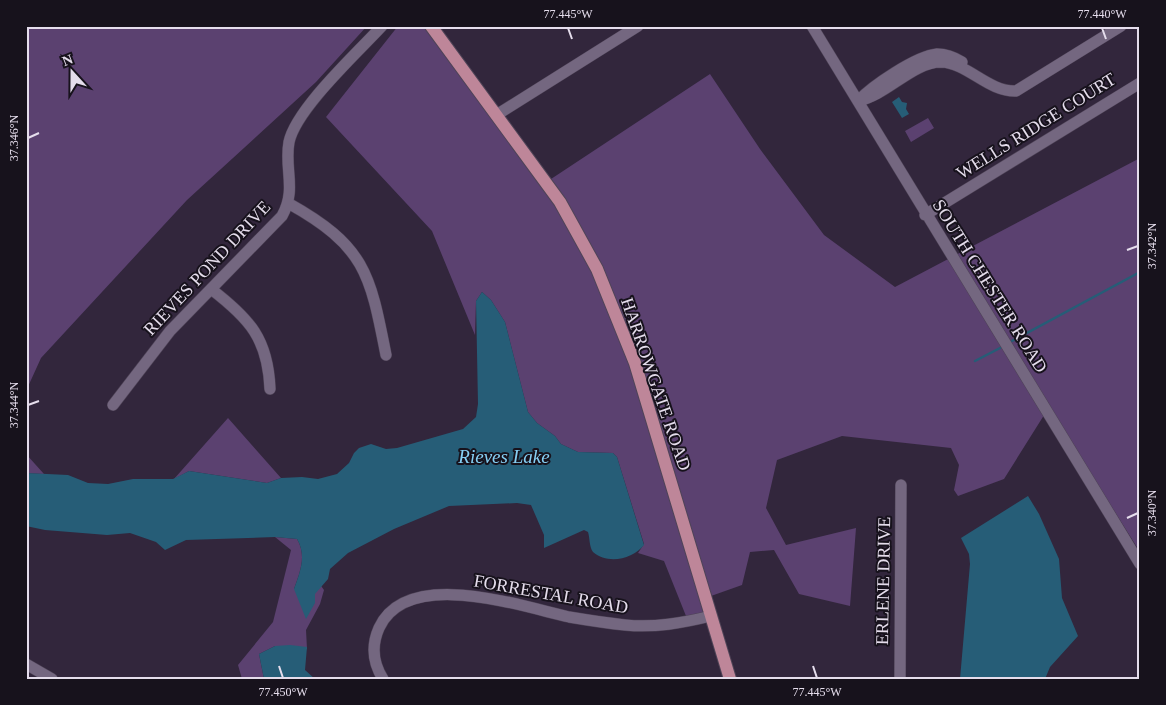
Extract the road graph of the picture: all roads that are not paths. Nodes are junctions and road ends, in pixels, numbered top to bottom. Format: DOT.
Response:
graph roads {
  1 [pos="382,26"];
  2 [pos="431,26"];
  3 [pos="638,26"];
  4 [pos="812,26"];
  5 [pos="1121,26"];
  6 [pos="1140,83"];
  7 [pos="858,101"];
  8 [pos="498,114"];
  9 [pos="288,203"];
  10 [pos="925,215"];
  11 [pos="212,289"];
  12 [pos="386,355"];
  13 [pos="270,389"];
  14 [pos="113,405"];
  15 [pos="902,485"];
  16 [pos="1140,564"];
  17 [pos="711,616"];
  18 [pos="26,664"];
  19 [pos="52,679"];
  20 [pos="383,679"];
  21 [pos="730,679"];
  22 [pos="900,679"];
  1 -- 9 [label="street, RIEVES POND DRIVE"];
  2 -- 8 [label="main road, HARROWGATE ROAD"];
  3 -- 8 [label="street"];
  4 -- 7 [label="street, SOUTH CHESTER ROAD"];
  5 -- 7 [label="street"];
  6 -- 10 [label="street, WELLS RIDGE COURT"];
  7 -- 10 [label="street, SOUTH CHESTER ROAD"];
  8 -- 17 [label="main road, HARROWGATE ROAD"];
  9 -- 11 [label="street, RIEVES POND DRIVE"];
  9 -- 12 [label="street"];
  10 -- 16 [label="street, SOUTH CHESTER ROAD"];
  11 -- 13 [label="street"];
  11 -- 14 [label="street, RIEVES POND DRIVE"];
  15 -- 22 [label="street, ERLENE DRIVE"];
  17 -- 20 [label="street, FORRESTAL ROAD"];
  17 -- 21 [label="main road, HARROWGATE ROAD"];
  18 -- 19 [label="street"];
}
